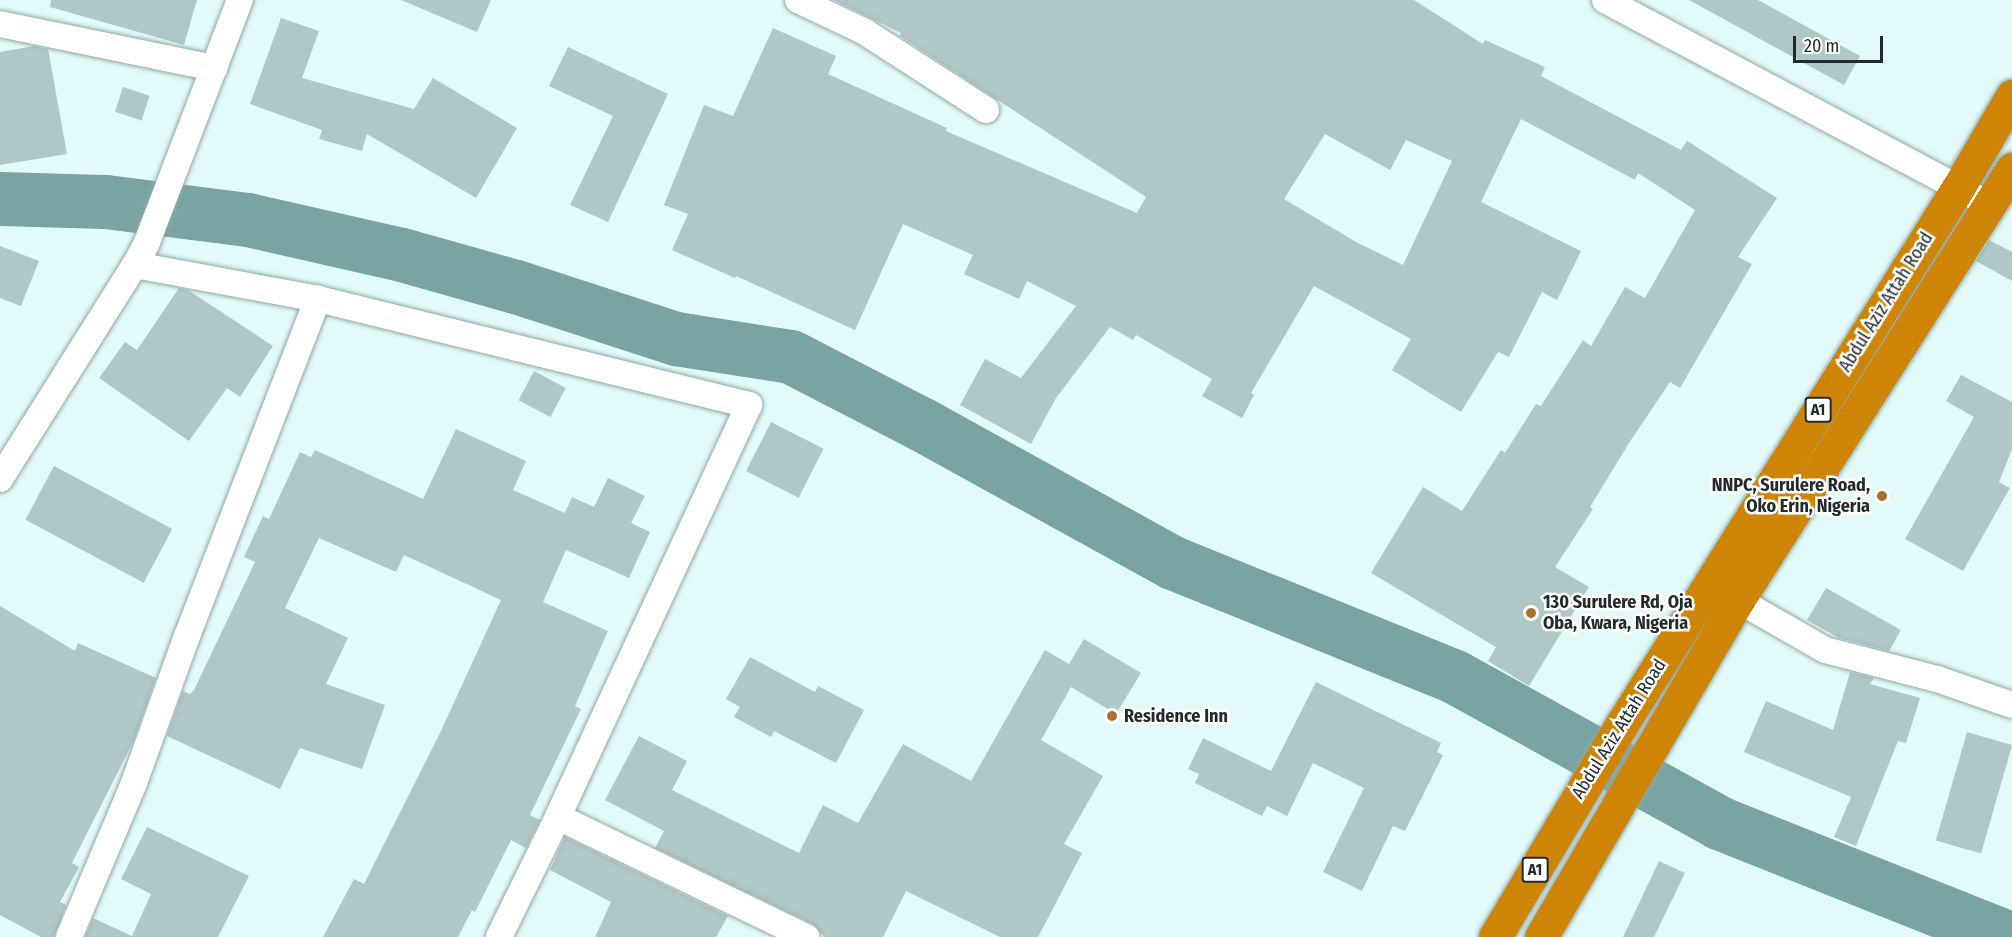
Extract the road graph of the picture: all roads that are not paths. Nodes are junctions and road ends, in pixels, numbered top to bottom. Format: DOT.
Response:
graph roads {
  1 [pos="240,0"];
  2 [pos="798,0"];
  3 [pos="1605,0"];
  4 [pos="0,24"];
  5 [pos="215,68"];
  6 [pos="2012,96"];
  7 [pos="986,111"];
  8 [pos="2012,169"];
  9 [pos="1958,188"];
  10 [pos="1991,205"];
  11 [pos="135,265"];
  12 [pos="318,299"];
  13 [pos="0,479"];
  14 [pos="1738,600"];
  15 [pos="2012,705"];
  16 [pos="558,817"];
  17 [pos="69,937"];
  18 [pos="499,937"];
  19 [pos="807,937"];
  20 [pos="1496,937"];
  21 [pos="1541,937"];
  1 -- 5 [label="street"];
  2 -- 7 [label="street"];
  3 -- 9 [label="street"];
  4 -- 5 [label="street"];
  5 -- 11 [label="street"];
  6 -- 9 [label="highway, Abdul Aziz Attah Road / A1"];
  8 -- 10 [label="highway, Abdul Aziz Attah Road / A1"];
  9 -- 10 [label="street"];
  9 -- 20 [label="highway, Abdul Aziz Attah Road / A1"];
  10 -- 14 [label="highway, Abdul Aziz Attah Road / A1"];
  11 -- 12 [label="street"];
  11 -- 13 [label="street"];
  12 -- 16 [label="street"];
  12 -- 17 [label="street"];
  14 -- 15 [label="street"];
  14 -- 21 [label="highway, Abdul Aziz Attah Road / A1"];
  16 -- 18 [label="street"];
  16 -- 19 [label="street"];
}
